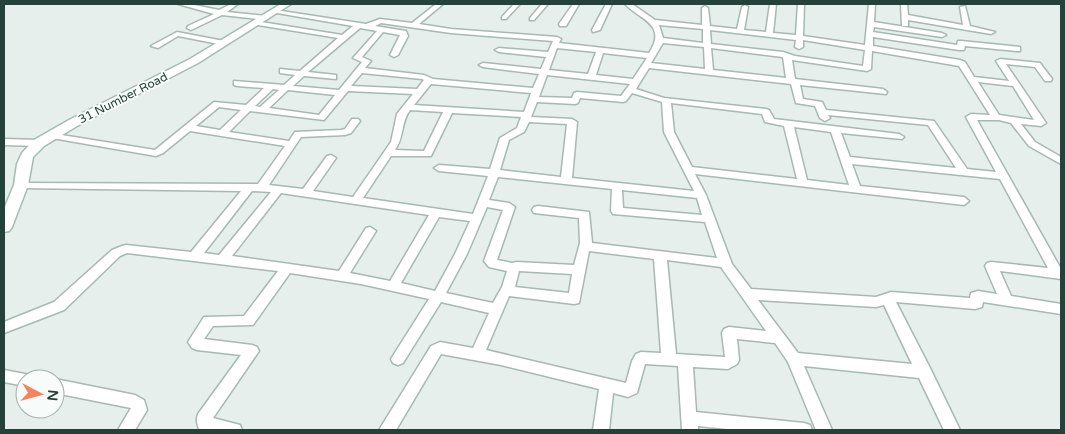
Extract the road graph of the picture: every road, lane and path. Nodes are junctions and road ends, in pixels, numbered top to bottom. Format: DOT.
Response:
graph roads {
  1 [pos="182,4"];
  2 [pos="235,4"];
  3 [pos="440,4"];
  4 [pos="517,4"];
  5 [pos="545,4"];
  6 [pos="576,4"];
  7 [pos="609,4"];
  8 [pos="628,4"];
  9 [pos="773,4"];
  10 [pos="801,4"];
  11 [pos="872,4"];
  12 [pos="904,4"];
  13 [pos="282,7"];
  14 [pos="745,7"];
  15 [pos="962,7"];
  16 [pos="705,8"];
  17 [pos="220,13"];
  18 [pos="905,17"];
  19 [pos="504,18"];
  20 [pos="532,19"];
  21 [pos="262,21"];
  22 [pos="654,22"];
  23 [pos="563,24"];
  24 [pos="871,24"];
  25 [pos="362,26"];
  26 [pos="413,26"];
  27 [pos="967,27"];
  28 [pos="191,28"];
  29 [pos="708,28"];
  30 [pos="906,29"];
  31 [pos="382,30"];
  32 [pos="596,30"];
  33 [pos="740,31"];
  34 [pos="991,32"];
  35 [pos="769,34"];
  36 [pos="870,34"];
  37 [pos="942,35"];
  38 [pos="342,37"];
  39 [pos="799,37"];
  40 [pos="660,40"];
  41 [pos="224,43"];
  42 [pos="155,46"];
  43 [pos="555,46"];
  44 [pos="709,46"];
  45 [pos="799,47"];
  46 [pos="870,48"];
  47 [pos="1017,49"];
  48 [pos="499,50"];
  49 [pos="600,50"];
  50 [pos="394,55"];
  51 [pos="551,55"];
  52 [pos="787,55"];
  53 [pos="649,61"];
  54 [pos="833,64"];
  55 [pos="483,65"];
  56 [pos="360,70"];
  57 [pos="283,71"];
  58 [pos="544,71"];
  59 [pos="709,72"];
  60 [pos="302,73"];
  61 [pos="333,77"];
  62 [pos="591,77"];
  63 [pos="972,79"];
  64 [pos="1048,79"];
  65 [pos="431,81"];
  66 [pos="793,81"];
  67 [pos="237,83"];
  68 [pos="1014,84"];
  69 [pos="633,85"];
  70 [pos="270,86"];
  71 [pos="285,88"];
  72 [pos="344,90"];
  73 [pos="418,92"];
  74 [pos="883,92"];
  75 [pos="534,95"];
  76 [pos="665,100"];
  77 [pos="407,107"];
  78 [pos="248,108"];
  79 [pos="262,110"];
  80 [pos="449,110"];
  81 [pos="823,112"];
  82 [pos="526,117"];
  83 [pos="998,118"];
  84 [pos="355,121"];
  85 [pos="1015,121"];
  86 [pos="788,124"];
  87 [pos="188,128"];
  88 [pos="832,129"];
  89 [pos="222,133"];
  90 [pos="52,135"];
  91 [pos="900,137"];
  92 [pos="4,140"];
  93 [pos="40,143"];
  94 [pos="291,144"];
  95 [pos="388,152"];
  96 [pos="331,158"];
  97 [pos="846,160"];
  98 [pos="1061,161"];
  99 [pos="439,168"];
  100 [pos="689,170"];
  101 [pos="964,172"];
  102 [pos="494,173"];
  103 [pos="1004,176"];
  104 [pos="566,181"];
  105 [pos="803,183"];
  106 [pos="21,185"];
  107 [pos="617,186"];
  108 [pos="255,188"];
  109 [pos="279,189"];
  110 [pos="856,189"];
  111 [pos="306,193"];
  112 [pos="700,195"];
  113 [pos="16,197"];
  114 [pos="356,200"];
  115 [pos="4,201"];
  116 [pos="964,201"];
  117 [pos="483,203"];
  118 [pos="538,210"];
  119 [pos="436,212"];
  120 [pos="478,216"];
  121 [pos="709,219"];
  122 [pos="4,227"];
  123 [pos="370,230"];
  124 [pos="586,246"];
  125 [pos="660,255"];
  126 [pos="194,257"];
  127 [pos="222,260"];
  128 [pos="726,263"];
  129 [pos="287,268"];
  130 [pos="514,268"];
  131 [pos="580,270"];
  132 [pos="1060,274"];
  133 [pos="342,276"];
  134 [pos="393,287"];
  135 [pos="507,290"];
  136 [pos="746,294"];
  137 [pos="438,298"];
  138 [pos="887,298"];
  139 [pos="1006,300"];
  140 [pos="497,309"];
  141 [pos="1061,309"];
  142 [pos="4,328"];
  143 [pos="779,338"];
  144 [pos="477,354"];
  145 [pos="398,359"];
  146 [pos="669,359"];
  147 [pos="794,359"];
  148 [pos="685,360"];
  149 [pos="925,372"];
  150 [pos="607,385"];
  151 [pos="65,388"];
  152 [pos="689,424"];
  153 [pos="126,430"];
  154 [pos="234,430"];
  155 [pos="387,430"];
  156 [pos="601,430"];
  157 [pos="804,430"];
  158 [pos="824,430"];
  159 [pos="952,430"];
  1 -- 17 [label="street"];
  2 -- 17 [label="street"];
  3 -- 26 [label="street"];
  4 -- 19 [label="street"];
  5 -- 20 [label="street"];
  6 -- 23 [label="street"];
  7 -- 32 [label="street"];
  8 -- 22 [label="street"];
  9 -- 35 [label="street"];
  10 -- 39 [label="street"];
  11 -- 24 [label="street"];
  12 -- 18 [label="street"];
  13 -- 21 [label="main road, 31 Number Road"];
  13 -- 25 [label="street"];
  14 -- 33 [label="street"];
  15 -- 27 [label="street"];
  16 -- 29 [label="street"];
  17 -- 21 [label="street"];
  17 -- 28 [label="street"];
  18 -- 27 [label="street"];
  18 -- 30 [label="street"];
  21 -- 38 [label="street"];
  21 -- 41 [label="main road, 31 Number Road"];
  22 -- 29 [label="street"];
  22 -- 40 [label="street"];
  24 -- 30 [label="street"];
  24 -- 36 [label="street"];
  25 -- 26 [label="street"];
  25 -- 31 [label="street"];
  25 -- 38 [label="street"];
  26 -- 43 [label="street"];
  27 -- 34 [label="street"];
  29 -- 33 [label="street"];
  29 -- 44 [label="street"];
  30 -- 37 [label="street"];
  31 -- 50 [label="street"];
  31 -- 56 [label="street"];
  33 -- 35 [label="street"];
  35 -- 39 [label="street"];
  36 -- 46 [label="street"];
  36 -- 47 [label="street"];
  38 -- 60 [label="street"];
  39 -- 45 [label="street"];
  39 -- 54 [label="street"];
  40 -- 44 [label="street"];
  40 -- 53 [label="street"];
  41 -- 42 [label="street"];
  41 -- 90 [label="main road, 31 Number Road"];
  43 -- 49 [label="street"];
  43 -- 51 [label="street"];
  44 -- 52 [label="street"];
  44 -- 59 [label="street"];
  46 -- 54 [label="street"];
  46 -- 54 [label="street"];
  46 -- 63 [label="street"];
  48 -- 51 [label="street"];
  49 -- 53 [label="street"];
  49 -- 62 [label="street"];
  51 -- 58 [label="street"];
  52 -- 54 [label="street"];
  52 -- 66 [label="street"];
  53 -- 59 [label="street"];
  53 -- 69 [label="street"];
  54 -- 66 [label="street"];
  54 -- 74 [label="street"];
  55 -- 58 [label="street"];
  56 -- 65 [label="street"];
  56 -- 72 [label="street"];
  57 -- 60 [label="street"];
  58 -- 62 [label="street"];
  58 -- 75 [label="street"];
  59 -- 66 [label="street"];
  60 -- 61 [label="street"];
  60 -- 71 [label="street"];
  62 -- 69 [label="street"];
  63 -- 68 [label="street"];
  63 -- 83 [label="street"];
  64 -- 68 [label="street"];
  65 -- 73 [label="street"];
  65 -- 75 [label="street"];
  66 -- 81 [label="street"];
  67 -- 70 [label="street"];
  68 -- 85 [label="street"];
  69 -- 75 [label="street"];
  69 -- 76 [label="street"];
  70 -- 71 [label="street"];
  70 -- 78 [label="street"];
  71 -- 72 [label="street"];
  71 -- 79 [label="street"];
  72 -- 73 [label="street"];
  72 -- 79 [label="street"];
  73 -- 77 [label="street"];
  75 -- 82 [label="street"];
  76 -- 86 [label="street"];
  76 -- 100 [label="street"];
  77 -- 80 [label="street"];
  77 -- 95 [label="street"];
  78 -- 79 [label="street"];
  78 -- 87 [label="street"];
  78 -- 89 [label="street"];
  80 -- 82 [label="street"];
  80 -- 95 [label="street"];
  81 -- 88 [label="street"];
  81 -- 101 [label="street"];
  82 -- 102 [label="street"];
  82 -- 104 [label="street"];
  83 -- 85 [label="street"];
  83 -- 103 [label="street"];
  84 -- 94 [label="street"];
  85 -- 98 [label="street"];
  86 -- 88 [label="street"];
  86 -- 105 [label="street"];
  87 -- 89 [label="street"];
  87 -- 90 [label="street"];
  88 -- 91 [label="street"];
  88 -- 97 [label="street"];
  89 -- 94 [label="street"];
  90 -- 93 [label="main road, 31 Number Road"];
  92 -- 93 [label="street"];
  93 -- 106 [label="main road, 31 Number Road"];
  94 -- 108 [label="street"];
  95 -- 114 [label="street"];
  96 -- 111 [label="street"];
  97 -- 101 [label="street"];
  97 -- 110 [label="street"];
  99 -- 102 [label="street"];
  100 -- 105 [label="street"];
  100 -- 112 [label="street"];
  101 -- 103 [label="street"];
  102 -- 104 [label="street"];
  102 -- 117 [label="street"];
  103 -- 132 [label="street"];
  104 -- 107 [label="street"];
  105 -- 110 [label="street"];
  106 -- 108 [label="street"];
  106 -- 113 [label="main road, 31 Number Road"];
  107 -- 112 [label="street"];
  107 -- 121 [label="street"];
  108 -- 109 [label="street"];
  108 -- 126 [label="street"];
  109 -- 111 [label="street"];
  109 -- 127 [label="street"];
  110 -- 116 [label="street"];
  111 -- 114 [label="street"];
  112 -- 121 [label="street"];
  113 -- 115 [label="street"];
  113 -- 122 [label="main road, 31 Number Road"];
  114 -- 119 [label="street"];
  117 -- 120 [label="street"];
  117 -- 130 [label="street"];
  118 -- 124 [label="street"];
  119 -- 120 [label="street"];
  119 -- 134 [label="street"];
  120 -- 137 [label="street"];
  121 -- 128 [label="street"];
  123 -- 133 [label="street"];
  124 -- 125 [label="street"];
  124 -- 131 [label="street"];
  125 -- 128 [label="street"];
  125 -- 146 [label="street"];
  126 -- 127 [label="street"];
  126 -- 142 [label="street"];
  127 -- 129 [label="street"];
  128 -- 136 [label="street"];
  129 -- 133 [label="street"];
  129 -- 154 [label="street"];
  130 -- 131 [label="street"];
  130 -- 135 [label="street"];
  131 -- 135 [label="street"];
  132 -- 139 [label="street"];
  133 -- 134 [label="street"];
  134 -- 137 [label="street"];
  135 -- 140 [label="street"];
  136 -- 138 [label="street"];
  136 -- 143 [label="street"];
  137 -- 140 [label="street"];
  137 -- 145 [label="street"];
  138 -- 139 [label="street"];
  138 -- 149 [label="street"];
  139 -- 141 [label="street"];
  140 -- 144 [label="street"];
  143 -- 147 [label="street"];
  143 -- 148 [label="street"];
  144 -- 150 [label="street"];
  144 -- 155 [label="street"];
  146 -- 148 [label="street"];
  146 -- 150 [label="street"];
  147 -- 149 [label="street"];
  147 -- 158 [label="street"];
  148 -- 152 [label="street"];
  149 -- 159 [label="street"];
  150 -- 156 [label="street"];
  151 -- 153 [label="street"];
  152 -- 157 [label="street"];
}
